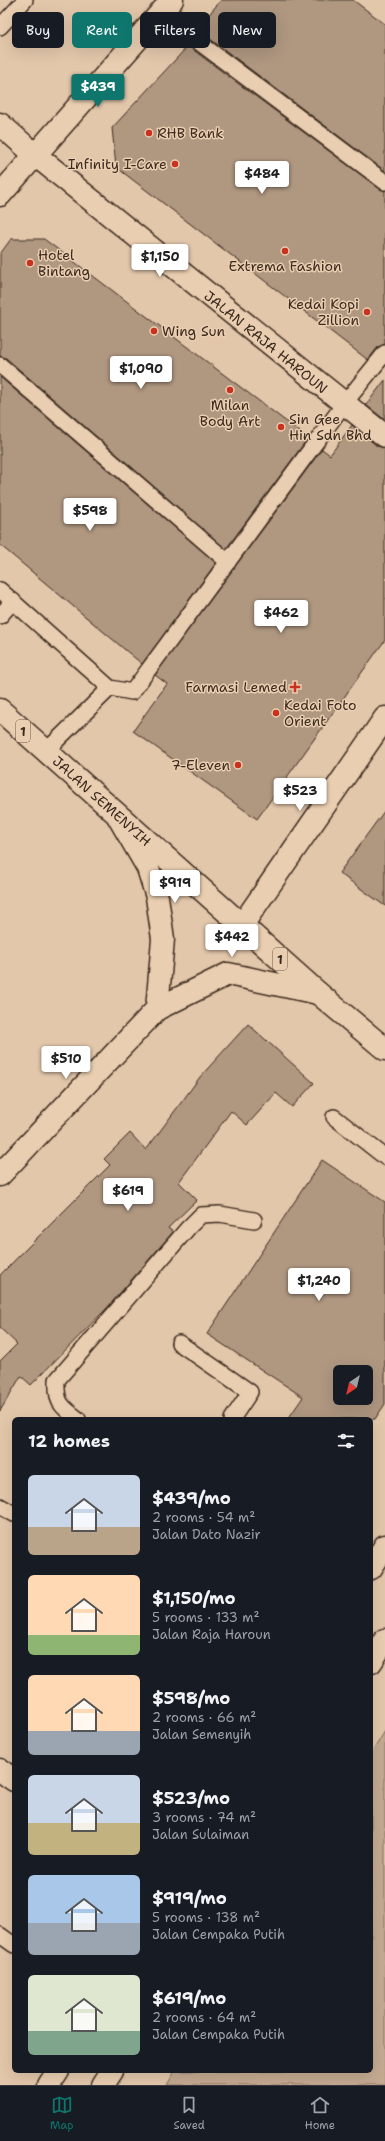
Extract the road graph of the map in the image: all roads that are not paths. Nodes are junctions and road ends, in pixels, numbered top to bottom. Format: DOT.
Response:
graph roads {
  1 [pos="25,0"];
  2 [pos="166,6"];
  3 [pos="0,28"];
  4 [pos="0,124"];
  5 [pos="34,154"];
  6 [pos="385,182"];
  7 [pos="0,195"];
  8 [pos="385,353"];
  9 [pos="0,365"];
  10 [pos="344,404"];
  11 [pos="385,436"];
  12 [pos="228,562"];
  13 [pos="0,590"];
  14 [pos="13,601"];
  15 [pos="0,616"];
  16 [pos="110,688"];
  17 [pos="0,710"];
  18 [pos="385,718"];
  19 [pos="46,751"];
  20 [pos="117,814"];
  21 [pos="242,925"];
  22 [pos="318,993"];
  23 [pos="156,1009"];
  24 [pos="385,1049"];
  25 [pos="334,1117"];
  26 [pos="385,1157"];
  27 [pos="0,1175"];
  28 [pos="254,1220"];
  29 [pos="179,1343"];
  30 [pos="75,1417"];
  31 [pos="233,1417"];
  32 [pos="0,1506"];
  33 [pos="12,1513"];
  34 [pos="385,1546"];
  35 [pos="373,1565"];
  36 [pos="385,1640"];
  37 [pos="373,1659"];
  38 [pos="0,1770"];
  39 [pos="12,1779"];
  40 [pos="0,1935"];
  41 [pos="12,1944"];
  42 [pos="57,2073"];
  43 [pos="111,2073"];
  44 [pos="49,2085"];
  45 [pos="103,2085"];
  1 -- 3 [label="lane"];
  2 -- 5 [label="street"];
  2 -- 6 [label="lane"];
  4 -- 5 [label="street, JALAN RAJA HAROUN"];
  5 -- 7 [label="street"];
  5 -- 10 [label="street, JALAN RAJA HAROUN"];
  8 -- 10 [label="lane"];
  9 -- 12 [label="lane"];
  10 -- 11 [label="street, JALAN RAJA HAROUN"];
  10 -- 12 [label="lane"];
  12 -- 16 [label="lane"];
  13 -- 14 [label="lane"];
  14 -- 15 [label="lane"];
  14 -- 16 [label="lane"];
  16 -- 19 [label="lane"];
  17 -- 19 [label="street, JALAN SEMENYIH / 1"];
  18 -- 21 [label="street"];
  19 -- 20 [label="street, JALAN SEMENYIH / 1"];
  20 -- 21 [label="street, JALAN SEMENYIH / 1"];
  20 -- 23 [label="street"];
  21 -- 22 [label="street, JALAN SEMENYIH / 1"];
  22 -- 23 [label="street"];
  22 -- 24 [label="street, JALAN SEMENYIH / 1"];
  23 -- 27 [label="street"];
  25 -- 26 [label="lane"];
  28 -- 30 [label="lane"];
  29 -- 31 [label="lane"];
  32 -- 33 [label="lane"];
  34 -- 35 [label="street"];
  36 -- 37 [label="street"];
  38 -- 39 [label="street"];
  40 -- 41 [label="lane"];
  42 -- 44 [label="street"];
  43 -- 45 [label="street"];
}
